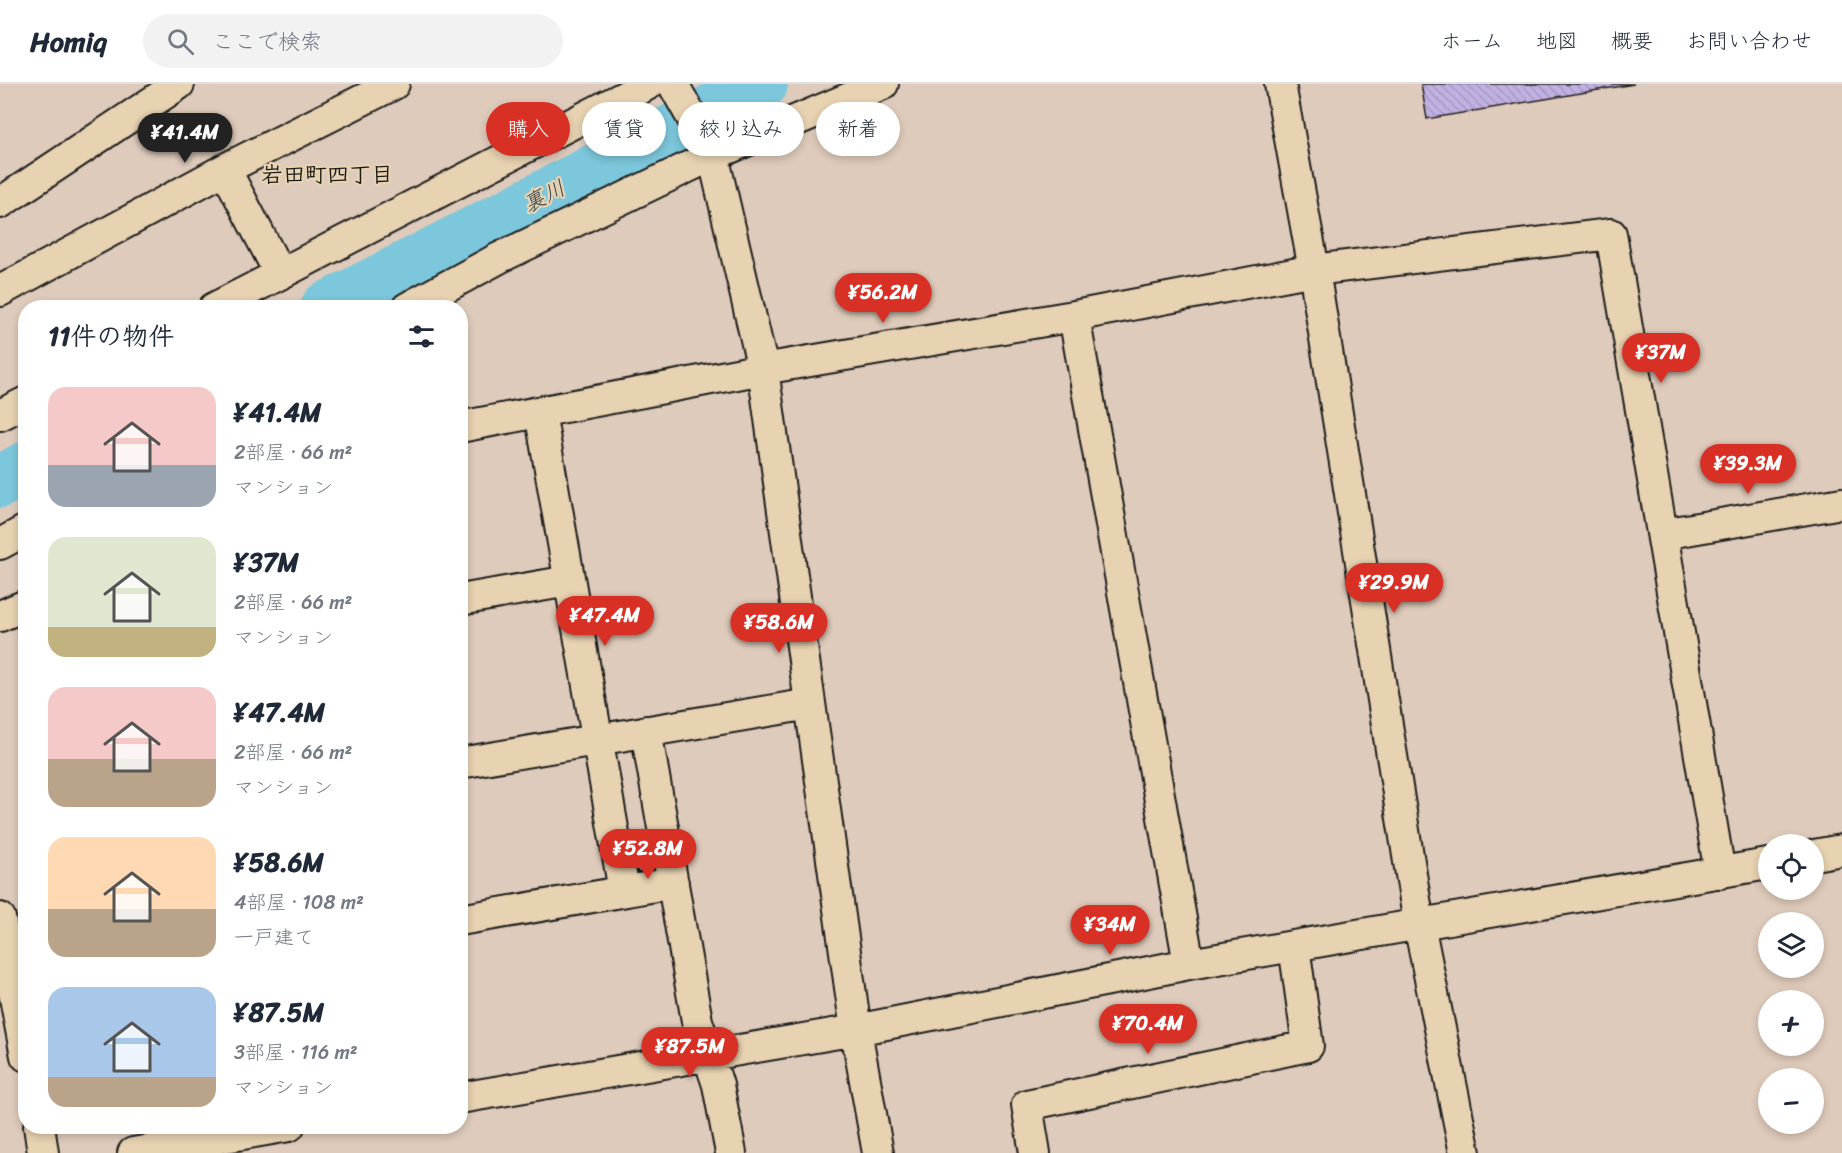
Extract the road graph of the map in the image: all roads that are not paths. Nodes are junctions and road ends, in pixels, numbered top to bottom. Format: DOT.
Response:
graph roads {
  1 [pos="179,84"];
  2 [pos="394,84"];
  3 [pos="648,84"];
  4 [pos="883,84"];
  5 [pos="1280,84"];
  6 [pos="804,114"];
  7 [pos="699,156"];
  8 [pos="712,156"];
  9 [pos="225,169"];
  10 [pos="0,203"];
  11 [pos="1314,270"];
  12 [pos="280,274"];
  13 [pos="0,291"];
  14 [pos="230,300"];
  15 [pos="422,300"];
  16 [pos="1074,316"];
  17 [pos="763,369"];
  18 [pos="18,406"];
  19 [pos="540,412"];
  20 [pos="0,415"];
  21 [pos="468,426"];
  22 [pos="1842,503"];
  23 [pos="18,534"];
  24 [pos="1663,534"];
  25 [pos="0,544"];
  26 [pos="569,581"];
  27 [pos="468,599"];
  28 [pos="18,608"];
  29 [pos="0,616"];
  30 [pos="810,704"];
  31 [pos="646,731"];
  32 [pos="597,739"];
  33 [pos="468,762"];
  34 [pos="1842,850"];
  35 [pos="1824,853"];
  36 [pos="1758,866"];
  37 [pos="1720,873"];
  38 [pos="673,883"];
  39 [pos="624,891"];
  40 [pos="0,918"];
  41 [pos="468,919"];
  42 [pos="1419,924"];
  43 [pos="1294,946"];
  44 [pos="1189,964"];
  45 [pos="18,1014"];
  46 [pos="856,1030"];
  47 [pos="708,1056"];
  48 [pos="468,1097"];
  49 [pos="40,1134"];
  50 [pos="258,1134"];
  51 [pos="242,1138"];
  52 [pos="44,1153"];
  53 [pos="133,1153"];
  54 [pos="731,1153"];
  55 [pos="878,1153"];
  56 [pos="1035,1153"];
  57 [pos="1466,1153"];
  1 -- 10 [label="street"];
  2 -- 9 [label="street"];
  3 -- 12 [label="street"];
  4 -- 6 [label="street"];
  5 -- 11 [label="street"];
  7 -- 15 [label="street"];
  8 -- 17 [label="street"];
  9 -- 12 [label="street"];
  9 -- 13 [label="street"];
  11 -- 16 [label="street"];
  11 -- 24 [label="street"];
  11 -- 42 [label="street"];
  12 -- 14 [label="street"];
  16 -- 17 [label="street"];
  16 -- 44 [label="street"];
  17 -- 19 [label="street"];
  17 -- 30 [label="street"];
  18 -- 20 [label="street"];
  19 -- 21 [label="street"];
  19 -- 26 [label="street"];
  22 -- 24 [label="street"];
  23 -- 25 [label="street"];
  24 -- 37 [label="street"];
  26 -- 27 [label="street"];
  26 -- 32 [label="street"];
  28 -- 29 [label="street"];
  30 -- 31 [label="street"];
  30 -- 46 [label="street"];
  31 -- 32 [label="street"];
  31 -- 38 [label="street"];
  32 -- 33 [label="street"];
  32 -- 39 [label="street"];
  34 -- 35 [label="street"];
  36 -- 37 [label="street"];
  37 -- 42 [label="street"];
  38 -- 39 [label="street"];
  38 -- 47 [label="street"];
  39 -- 41 [label="street"];
  40 -- 45 [label="street"];
  42 -- 43 [label="street"];
  42 -- 57 [label="street"];
  43 -- 44 [label="street"];
  43 -- 56 [label="street"];
  44 -- 46 [label="street"];
  46 -- 47 [label="street"];
  46 -- 55 [label="street"];
  47 -- 48 [label="street"];
  47 -- 54 [label="street"];
  49 -- 52 [label="street"];
  50 -- 51 [label="street"];
  51 -- 53 [label="street"];
}
